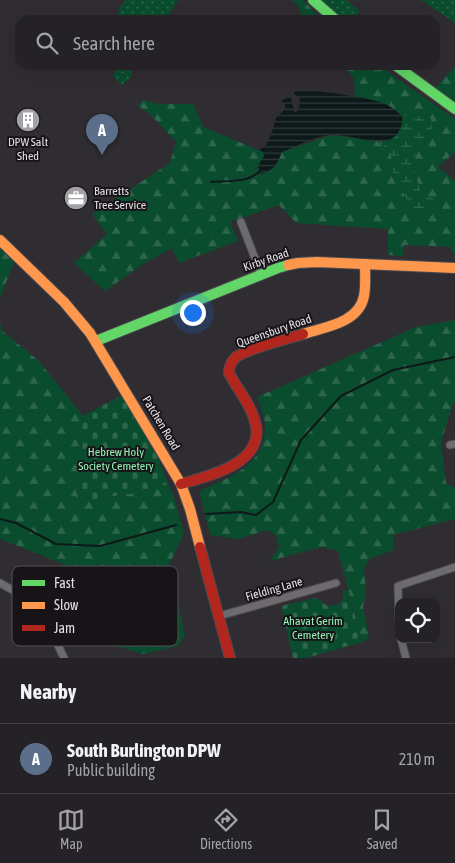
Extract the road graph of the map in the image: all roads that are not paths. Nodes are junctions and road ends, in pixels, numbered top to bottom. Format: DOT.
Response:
graph roads {
  1 [pos="312,0"];
  2 [pos="330,15"];
  3 [pos="401,70"];
  4 [pos="455,109"];
  5 [pos="242,222"];
  6 [pos="0,240"];
  7 [pos="365,264"];
  8 [pos="455,268"];
  9 [pos="261,274"];
  10 [pos="96,341"];
  11 [pos="181,484"];
  12 [pos="455,567"];
  13 [pos="0,583"];
  14 [pos="336,584"];
  15 [pos="12,590"];
  16 [pos="398,598"];
  17 [pos="219,616"];
  18 [pos="402,643"];
  19 [pos="58,646"];
  20 [pos="64,658"];
  21 [pos="230,658"];
  22 [pos="406,658"];
  1 -- 2 [label="street"];
  3 -- 4 [label="street"];
  5 -- 9 [label="street"];
  6 -- 10 [label="street, Patchen Road"];
  7 -- 8 [label="street, Kirby Road"];
  7 -- 9 [label="street, Kirby Road"];
  7 -- 11 [label="street, Queensbury Road"];
  9 -- 10 [label="street, Kirby Road"];
  10 -- 11 [label="street, Patchen Road"];
  11 -- 17 [label="street, Patchen Road"];
  12 -- 16 [label="street"];
  13 -- 15 [label="street"];
  14 -- 17 [label="street, Fielding Lane"];
  17 -- 21 [label="street, Patchen Road"];
  18 -- 22 [label="street"];
  19 -- 20 [label="street"];
}
